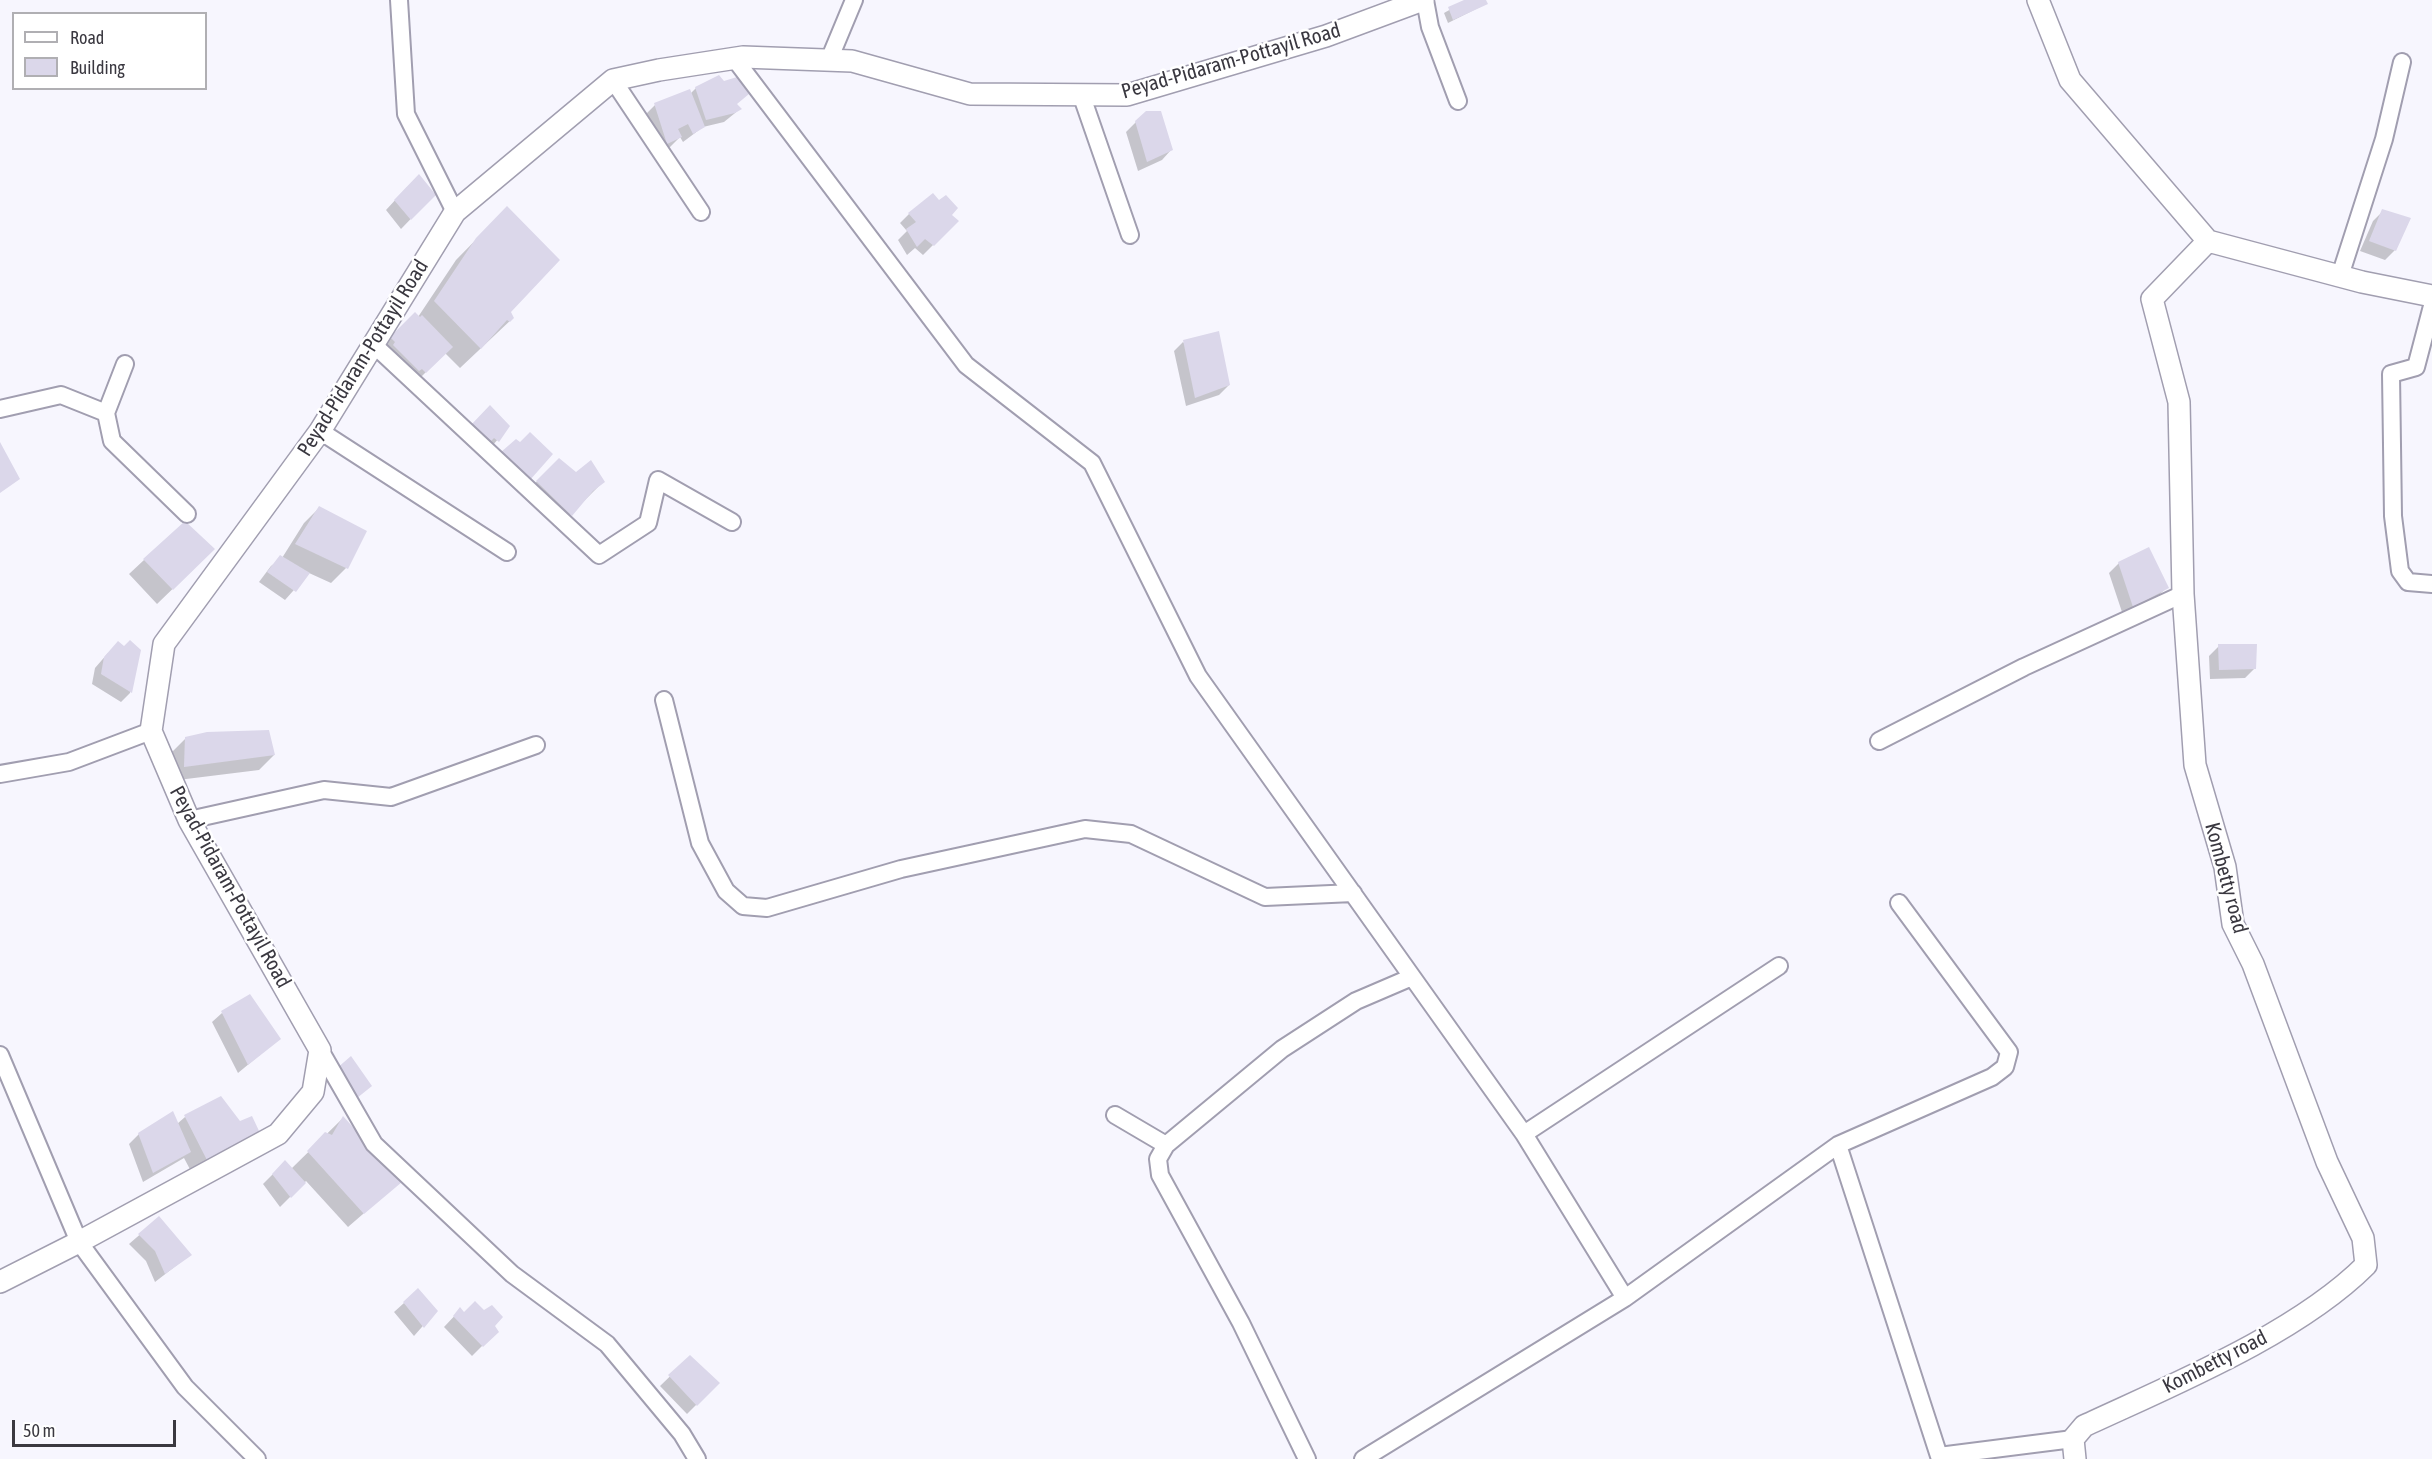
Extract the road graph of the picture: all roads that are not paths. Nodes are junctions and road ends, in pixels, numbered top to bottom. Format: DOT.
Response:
graph roads {
  1 [pos="399,0"];
  2 [pos="854,0"];
  3 [pos="1424,0"];
  4 [pos="2038,0"];
  5 [pos="734,58"];
  6 [pos="829,60"];
  7 [pos="2402,62"];
  8 [pos="613,80"];
  9 [pos="1081,94"];
  10 [pos="1458,101"];
  11 [pos="455,212"];
  12 [pos="701,212"];
  13 [pos="1130,235"];
  14 [pos="2208,240"];
  15 [pos="2340,276"];
  16 [pos="2432,296"];
  17 [pos="2432,306"];
  18 [pos="374,344"];
  19 [pos="125,364"];
  20 [pos="0,409"];
  21 [pos="105,413"];
  22 [pos="320,430"];
  23 [pos="186,514"];
  24 [pos="732,522"];
  25 [pos="507,552"];
  26 [pos="2432,584"];
  27 [pos="2183,594"];
  28 [pos="664,700"];
  29 [pos="151,731"];
  30 [pos="1879,741"];
  31 [pos="536,745"];
  32 [pos="0,774"];
  33 [pos="189,820"];
  34 [pos="1353,893"];
  35 [pos="1899,903"];
  36 [pos="1779,966"];
  37 [pos="1412,977"];
  38 [pos="320,1050"];
  39 [pos="0,1055"];
  40 [pos="1115,1115"];
  41 [pos="1524,1134"];
  42 [pos="1166,1145"];
  43 [pos="1838,1145"];
  44 [pos="79,1242"];
  45 [pos="0,1282"];
  46 [pos="1625,1298"];
  47 [pos="2074,1449"];
  48 [pos="257,1459"];
  49 [pos="698,1459"];
  50 [pos="1306,1459"];
  51 [pos="1363,1459"];
  1 -- 11 [label="street"];
  2 -- 6 [label="street"];
  3 -- 9 [label="street, Peyad-Pidaram-Pottayil Road"];
  3 -- 10 [label="street"];
  4 -- 14 [label="street"];
  5 -- 6 [label="street, Peyad-Pidaram-Pottayil Road"];
  5 -- 8 [label="street, Peyad-Pidaram-Pottayil Road"];
  5 -- 34 [label="street"];
  6 -- 9 [label="street, Peyad-Pidaram-Pottayil Road"];
  7 -- 15 [label="street"];
  8 -- 11 [label="street, Peyad-Pidaram-Pottayil Road"];
  8 -- 12 [label="street"];
  9 -- 13 [label="street"];
  11 -- 18 [label="street, Peyad-Pidaram-Pottayil Road"];
  14 -- 15 [label="street"];
  14 -- 27 [label="street, Kombetty road"];
  15 -- 16 [label="street"];
  17 -- 26 [label="street"];
  18 -- 22 [label="street, Peyad-Pidaram-Pottayil Road"];
  18 -- 24 [label="street"];
  19 -- 21 [label="street"];
  20 -- 21 [label="street"];
  21 -- 23 [label="street"];
  22 -- 25 [label="street"];
  22 -- 29 [label="street, Peyad-Pidaram-Pottayil Road"];
  27 -- 30 [label="street"];
  27 -- 47 [label="street, Kombetty road"];
  28 -- 34 [label="street"];
  29 -- 32 [label="street"];
  29 -- 33 [label="street, Peyad-Pidaram-Pottayil Road"];
  31 -- 33 [label="street"];
  33 -- 38 [label="street, Peyad-Pidaram-Pottayil Road"];
  34 -- 37 [label="street"];
  35 -- 43 [label="street"];
  36 -- 41 [label="street"];
  37 -- 41 [label="street"];
  37 -- 42 [label="street"];
  38 -- 44 [label="street"];
  38 -- 49 [label="street"];
  39 -- 44 [label="street"];
  40 -- 42 [label="street"];
  41 -- 46 [label="street"];
  42 -- 50 [label="street"];
  43 -- 46 [label="street"];
  43 -- 47 [label="street"];
  44 -- 45 [label="street"];
  44 -- 48 [label="street"];
  46 -- 51 [label="street"];
}
